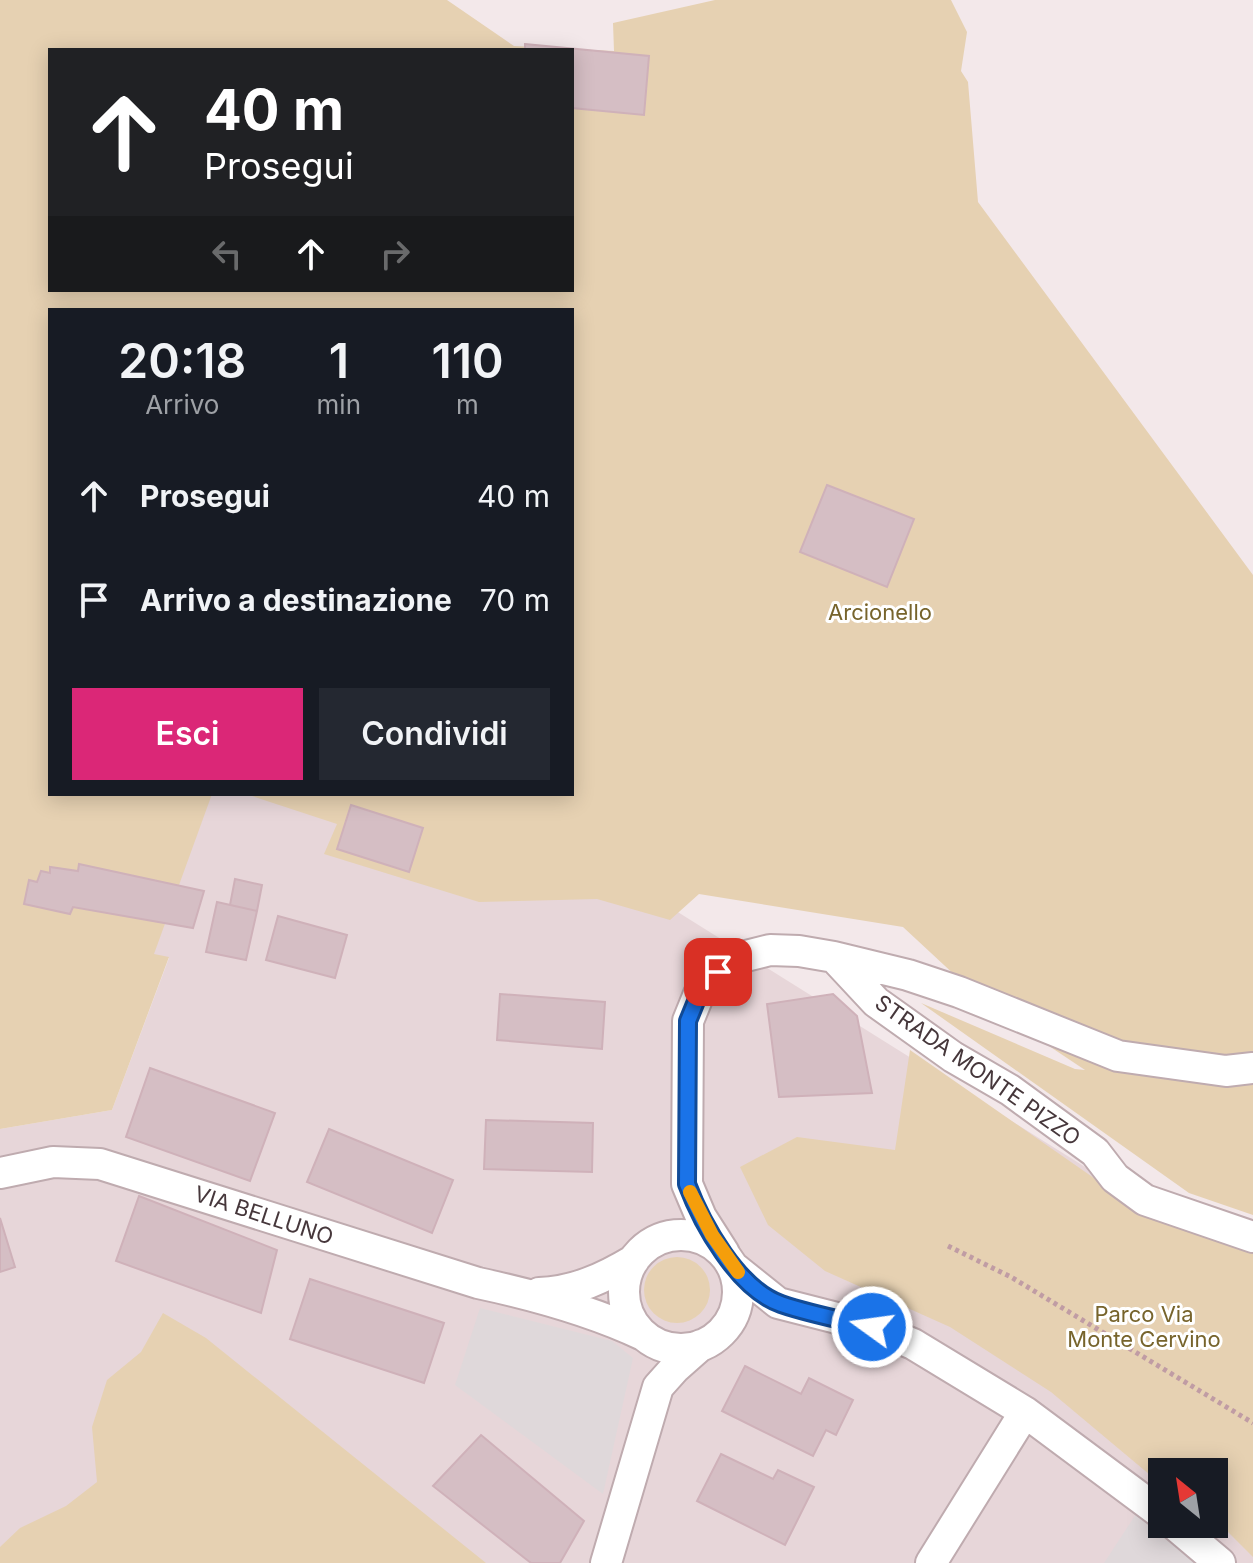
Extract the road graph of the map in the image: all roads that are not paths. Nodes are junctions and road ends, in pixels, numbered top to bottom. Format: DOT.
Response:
graph roads {
  1 [pos="834,957"];
  2 [pos="1253,1068"];
  3 [pos="0,1173"];
  4 [pos="687,1184"];
  5 [pos="1253,1237"];
  6 [pos="639,1254"];
  7 [pos="729,1260"];
  8 [pos="525,1293"];
  9 [pos="778,1303"];
  10 [pos="726,1328"];
  11 [pos="645,1336"];
  12 [pos="701,1345"];
  13 [pos="658,1387"];
  14 [pos="1025,1412"];
  15 [pos="1148,1504"];
  16 [pos="1191,1538"];
  17 [pos="606,1563"];
  18 [pos="931,1563"];
  19 [pos="1220,1563"];
  1 -- 2 [label="street"];
  1 -- 4 [label="street"];
  1 -- 5 [label="street, STRADA MONTE PIZZO"];
  3 -- 8 [label="street, VIA BELLUNO"];
  4 -- 6 [label="street"];
  4 -- 7 [label="street"];
  6 -- 7 [label="street"];
  6 -- 8 [label="street, VIA BELLUNO"];
  6 -- 11 [label="street"];
  7 -- 9 [label="street"];
  7 -- 10 [label="street"];
  8 -- 11 [label="street, VIA BELLUNO"];
  9 -- 10 [label="street"];
  9 -- 14 [label="street"];
  10 -- 12 [label="street"];
  11 -- 12 [label="street"];
  11 -- 13 [label="street"];
  12 -- 13 [label="street"];
  13 -- 17 [label="street"];
  14 -- 15 [label="street"];
  14 -- 18 [label="street"];
  16 -- 19 [label="street"];
}
